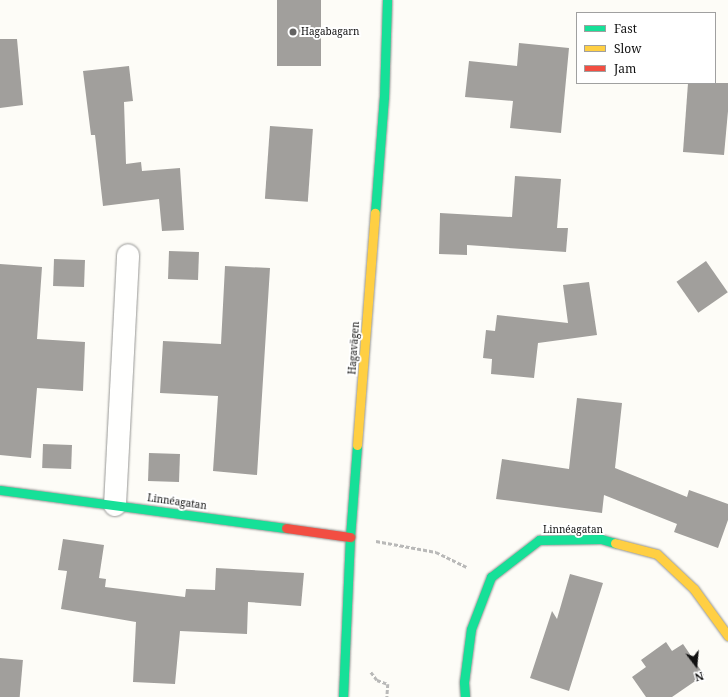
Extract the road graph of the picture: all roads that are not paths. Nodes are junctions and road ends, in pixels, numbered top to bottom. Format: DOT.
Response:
graph roads {
  1 [pos="387,0"];
  2 [pos="128,255"];
  3 [pos="0,490"];
  4 [pos="115,505"];
  5 [pos="350,537"];
  6 [pos="728,636"];
  7 [pos="343,697"];
  8 [pos="465,697"];
  1 -- 5 [label="street, Hagavägen"];
  2 -- 4 [label="street"];
  3 -- 4 [label="street, Linnéagatan"];
  4 -- 5 [label="street, Linnéagatan"];
  5 -- 7 [label="street, Hagavägen"];
  6 -- 8 [label="street, Linnéagatan"];
}
